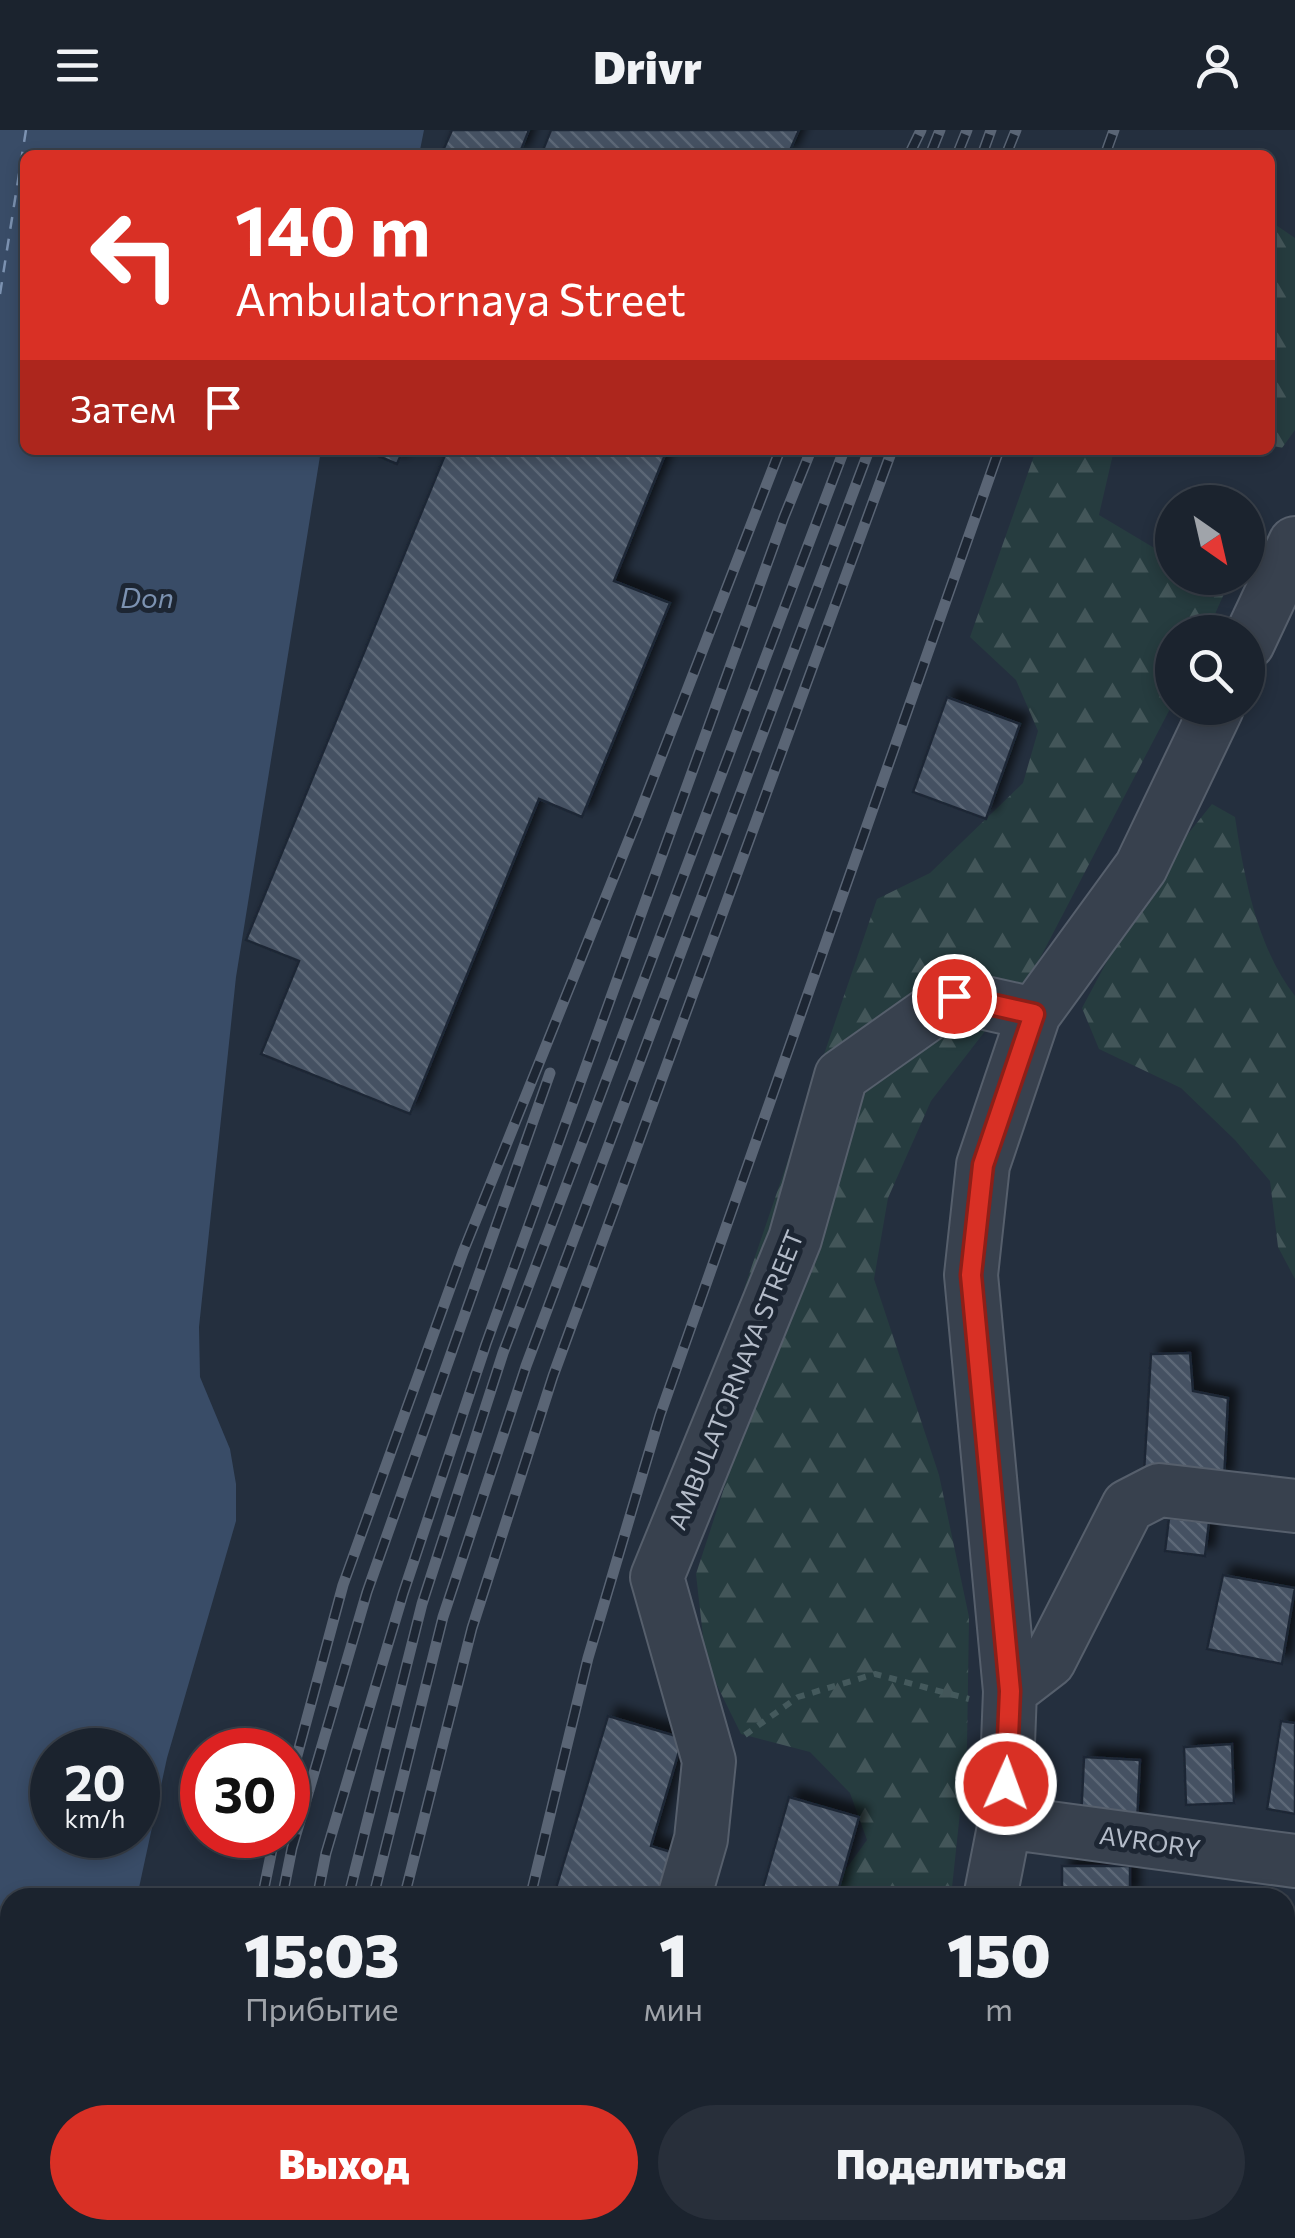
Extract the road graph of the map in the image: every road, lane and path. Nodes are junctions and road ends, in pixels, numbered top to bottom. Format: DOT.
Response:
graph roads {
  1 [pos="1295,543"];
  2 [pos="1261,615"];
  3 [pos="1209,725"];
  4 [pos="1034,1014"];
  5 [pos="1295,1506"];
  6 [pos="1010,1700"];
  7 [pos="710,1761"];
  8 [pos="1005,1822"];
  9 [pos="1295,1861"];
  10 [pos="687,1888"];
  11 [pos="992,1888"];
  1 -- 2 [label="street"];
  3 -- 4 [label="street"];
  4 -- 6 [label="street"];
  4 -- 7 [label="street, AMBULATORNAYA STREET"];
  5 -- 6 [label="street"];
  6 -- 7 [label="path"];
  6 -- 8 [label="street"];
  7 -- 10 [label="street, AMBULATORNAYA STREET"];
  8 -- 9 [label="street, AVRORY"];
  8 -- 11 [label="street"];
}
